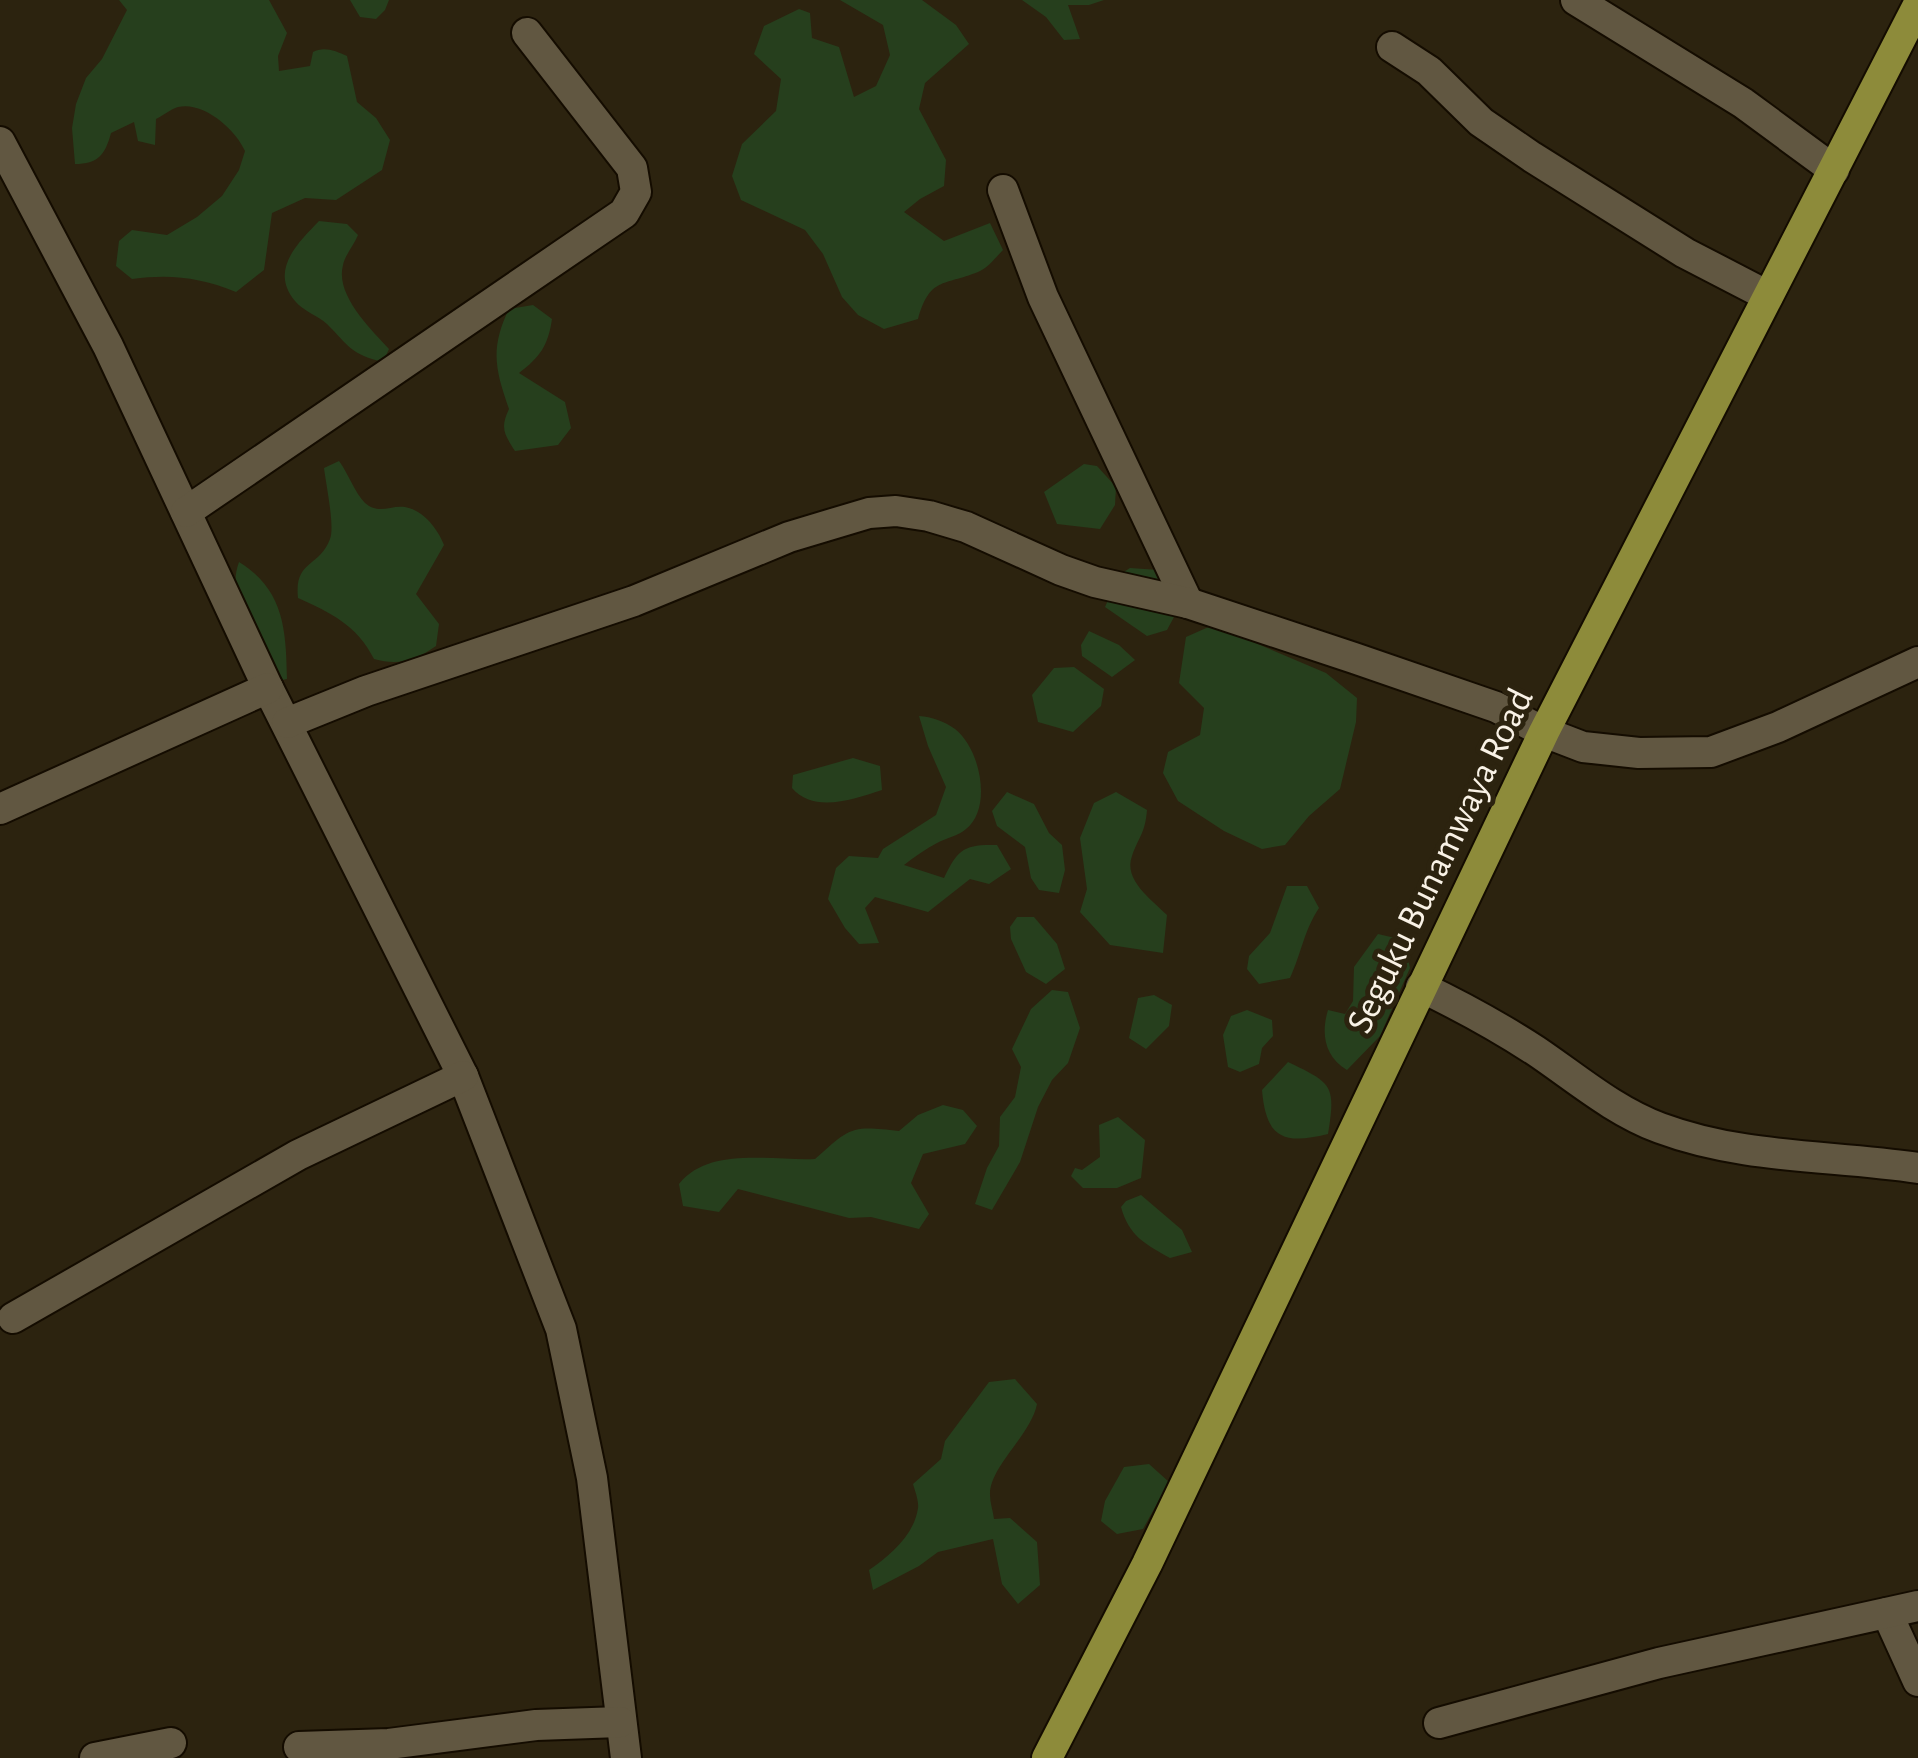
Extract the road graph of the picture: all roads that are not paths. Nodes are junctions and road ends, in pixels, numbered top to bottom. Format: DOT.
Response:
graph roads {
  1 [pos="1576,0"];
  2 [pos="1918,4"];
  3 [pos="527,32"];
  4 [pos="1392,47"];
  5 [pos="0,142"];
  6 [pos="1834,170"];
  7 [pos="1003,190"];
  8 [pos="1768,296"];
  9 [pos="186,512"];
  10 [pos="1188,603"];
  11 [pos="1918,662"];
  12 [pos="268,688"];
  13 [pos="287,723"];
  14 [pos="1544,732"];
  15 [pos="0,809"];
  16 [pos="1421,987"];
  17 [pos="463,1076"];
  18 [pos="1918,1168"];
  19 [pos="12,1318"];
  20 [pos="1918,1606"];
  21 [pos="1888,1613"];
  22 [pos="1918,1681"];
  23 [pos="620,1722"];
  24 [pos="1438,1723"];
  25 [pos="172,1743"];
  26 [pos="299,1747"];
  27 [pos="95,1758"];
  28 [pos="626,1758"];
  29 [pos="1048,1758"];
  1 -- 6 [label="street"];
  2 -- 6 [label="main road, Seguku Bunamwaya Road"];
  3 -- 9 [label="street"];
  4 -- 8 [label="street"];
  5 -- 9 [label="street"];
  6 -- 8 [label="main road, Seguku Bunamwaya Road"];
  7 -- 10 [label="street"];
  8 -- 14 [label="main road, Seguku Bunamwaya Road"];
  9 -- 12 [label="street"];
  10 -- 13 [label="street"];
  10 -- 14 [label="street"];
  11 -- 14 [label="street"];
  12 -- 13 [label="street"];
  12 -- 15 [label="street"];
  13 -- 17 [label="street"];
  14 -- 16 [label="main road, Seguku Bunamwaya Road"];
  16 -- 18 [label="street"];
  16 -- 29 [label="main road, Seguku Bunamwaya Road"];
  17 -- 19 [label="street"];
  17 -- 23 [label="street"];
  20 -- 21 [label="street"];
  21 -- 22 [label="street"];
  21 -- 24 [label="street"];
  23 -- 26 [label="street"];
  23 -- 28 [label="street"];
  25 -- 27 [label="street"];
}
